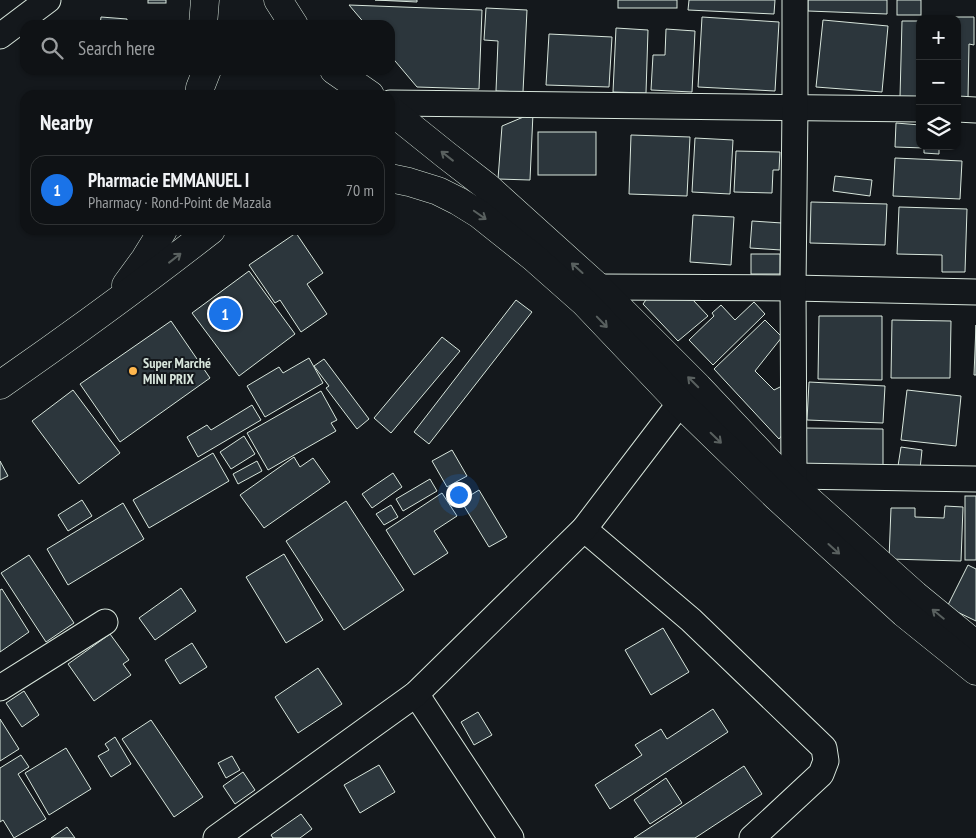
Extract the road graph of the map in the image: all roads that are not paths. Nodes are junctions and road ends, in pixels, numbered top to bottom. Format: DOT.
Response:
graph roads {
  1 [pos="48,0"];
  2 [pos="205,0"];
  3 [pos="278,0"];
  4 [pos="795,0"];
  5 [pos="21,20"];
  6 [pos="203,20"];
  7 [pos="291,20"];
  8 [pos="20,21"];
  9 [pos="0,36"];
  10 [pos="328,75"];
  11 [pos="341,75"];
  12 [pos="333,90"];
  13 [pos="363,90"];
  14 [pos="395,103"];
  15 [pos="795,106"];
  16 [pos="916,109"];
  17 [pos="961,109"];
  18 [pos="976,110"];
  19 [pos="395,114"];
  20 [pos="395,179"];
  21 [pos="160,235"];
  22 [pos="205,235"];
  23 [pos="598,287"];
  24 [pos="793,288"];
  25 [pos="976,292"];
  26 [pos="108,308"];
  27 [pos="0,385"];
  28 [pos="680,403"];
  29 [pos="789,477"];
  30 [pos="976,479"];
  31 [pos="584,529"];
  32 [pos="105,622"];
  33 [pos="976,645"];
  34 [pos="976,671"];
  35 [pos="0,688"];
  36 [pos="416,694"];
  37 [pos="216,838"];
  38 [pos="511,838"];
  39 [pos="752,838"];
  1 -- 5 [label="street"];
  2 -- 6 [label="main road"];
  3 -- 7 [label="main road"];
  4 -- 15 [label="street"];
  8 -- 9 [label="street"];
  10 -- 12 [label="main road"];
  11 -- 13 [label="main road"];
  14 -- 15 [label="street"];
  15 -- 16 [label="street"];
  15 -- 24 [label="street"];
  17 -- 18 [label="street"];
  23 -- 19 [label="main road, one-way"];
  20 -- 28 [label="main road, one-way"];
  21 -- 26 [label="main road"];
  26 -- 22 [label="main road, one-way"];
  23 -- 24 [label="street"];
  29 -- 23 [label="main road, one-way"];
  24 -- 25 [label="street"];
  24 -- 29 [label="street"];
  26 -- 27 [label="main road"];
  28 -- 31 [label="street"];
  28 -- 34 [label="main road, one-way"];
  29 -- 30 [label="street"];
  33 -- 29 [label="main road, one-way"];
  31 -- 36 [label="street"];
  31 -- 39 [label="street"];
  32 -- 35 [label="street"];
  36 -- 37 [label="street"];
  36 -- 38 [label="street"];
}
